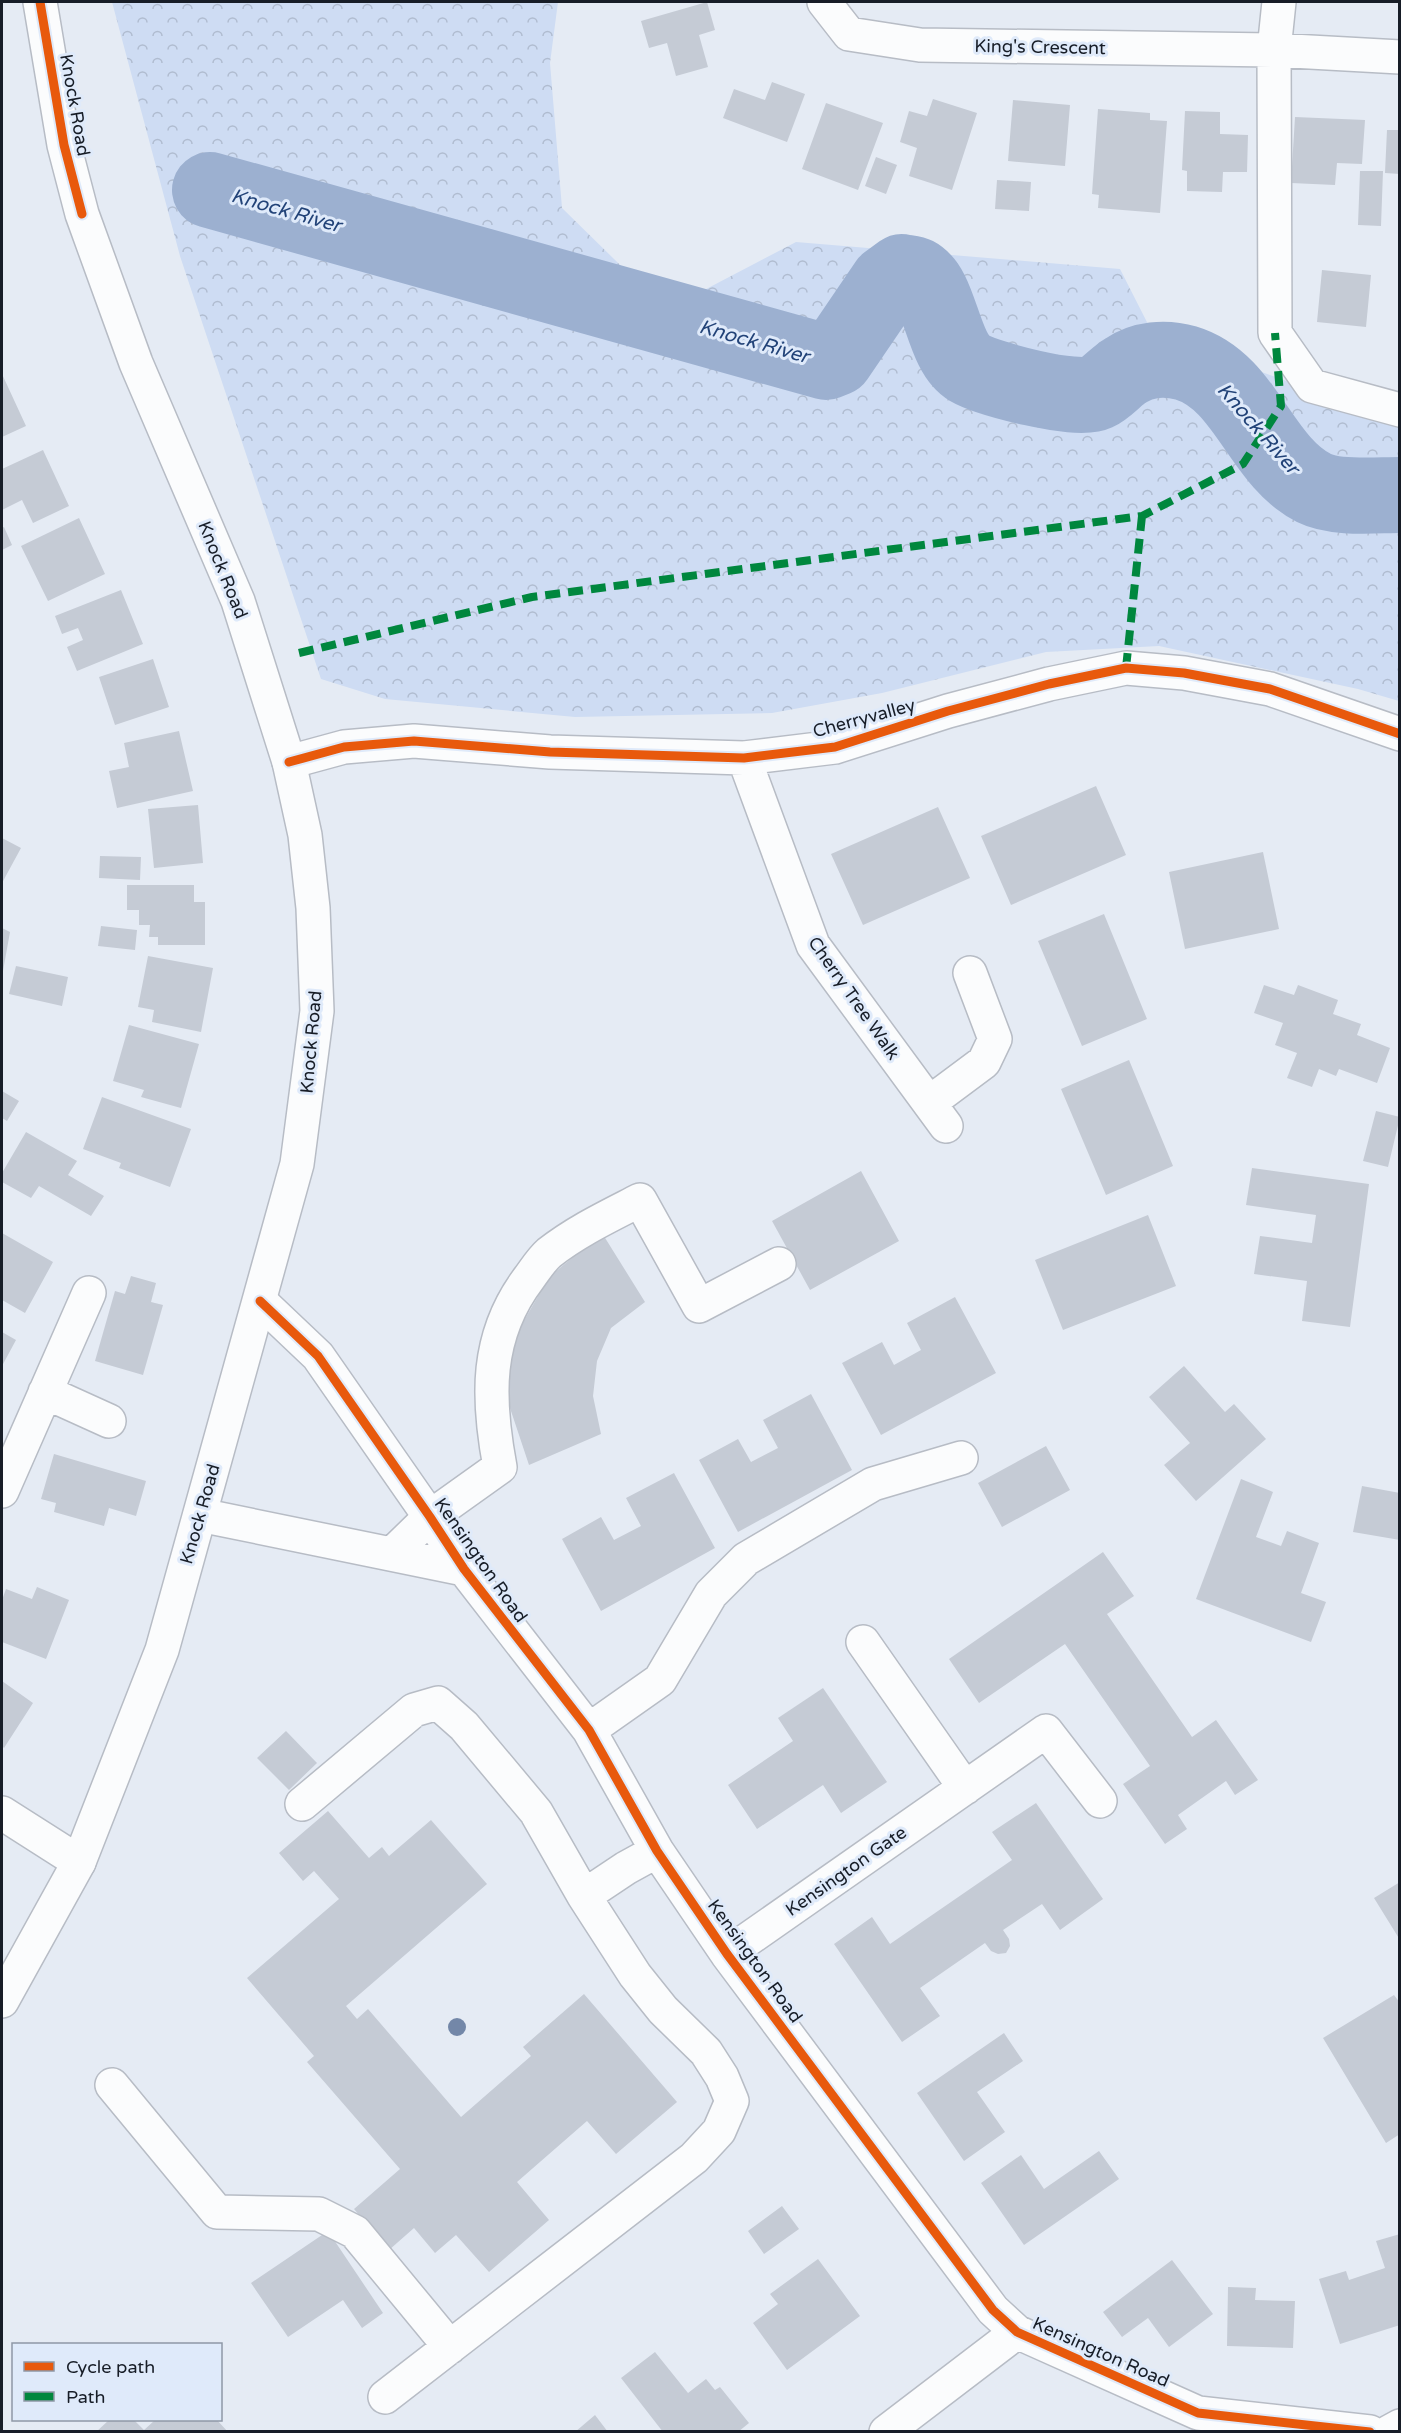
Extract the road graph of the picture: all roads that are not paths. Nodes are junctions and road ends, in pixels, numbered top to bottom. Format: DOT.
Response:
graph roads {
  1 [pos="40,2"];
  2 [pos="824,2"];
  3 [pos="1279,2"];
  4 [pos="1274,51"];
  5 [pos="1400,57"];
  6 [pos="1400,410"];
  7 [pos="1400,734"];
  8 [pos="744,758"];
  9 [pos="289,762"];
  10 [pos="970,973"];
  11 [pos="779,1264"];
  12 [pos="89,1293"];
  13 [pos="260,1301"];
  14 [pos="45,1392"];
  15 [pos="109,1420"];
  16 [pos="961,1458"];
  17 [pos="2,1491"];
  18 [pos="200,1515"];
  19 [pos="430,1517"];
  20 [pos="392,1554"];
  21 [pos="464,1569"];
  22 [pos="863,1642"];
  23 [pos="589,1730"];
  24 [pos="964,1788"];
  25 [pos="1100,1801"];
  26 [pos="302,1804"];
  27 [pos="2,1813"];
  28 [pos="657,1851"];
  29 [pos="79,1862"];
  30 [pos="584,1896"];
  31 [pos="727,1954"];
  32 [pos="2,2001"];
  33 [pos="112,2085"];
  34 [pos="1017,2332"];
  35 [pos="450,2347"];
  36 [pos="385,2397"];
  37 [pos="1400,2426"];
  38 [pos="886,2432"];
  39 [pos="1370,2432"];
  40 [pos="1389,2432"];
  1 -- 9 [label="main road, Knock Road"];
  2 -- 4 [label="main road, King's Crescent"];
  3 -- 4 [label="main road"];
  4 -- 5 [label="main road, King's Crescent"];
  4 -- 6 [label="main road"];
  7 -- 8 [label="main road, Cherryvalley"];
  8 -- 9 [label="main road, Cherryvalley"];
  8 -- 10 [label="main road, Cherry Tree Walk"];
  9 -- 13 [label="main road, Knock Road"];
  11 -- 19 [label="main road"];
  12 -- 14 [label="main road"];
  13 -- 18 [label="main road, Knock Road"];
  13 -- 19 [label="main road, Kensington Road"];
  14 -- 15 [label="main road"];
  14 -- 17 [label="main road"];
  16 -- 23 [label="main road"];
  18 -- 20 [label="main road, Kensington Road"];
  18 -- 29 [label="main road, Knock Road"];
  19 -- 20 [label="main road"];
  19 -- 21 [label="main road, Kensington Road"];
  20 -- 21 [label="main road, Kensington Road"];
  21 -- 23 [label="main road, Kensington Road"];
  22 -- 24 [label="main road"];
  23 -- 28 [label="main road, Kensington Road"];
  24 -- 25 [label="main road, Kensington Gate"];
  24 -- 31 [label="main road, Kensington Gate"];
  26 -- 30 [label="main road"];
  27 -- 29 [label="main road"];
  28 -- 30 [label="main road"];
  28 -- 31 [label="main road, Kensington Road"];
  29 -- 32 [label="main road, Knock Road"];
  30 -- 35 [label="main road"];
  31 -- 34 [label="main road, Kensington Road"];
  33 -- 35 [label="main road"];
  34 -- 38 [label="main road"];
  34 -- 39 [label="main road, Kensington Road"];
  35 -- 36 [label="main road"];
  37 -- 40 [label="main road"];
}
